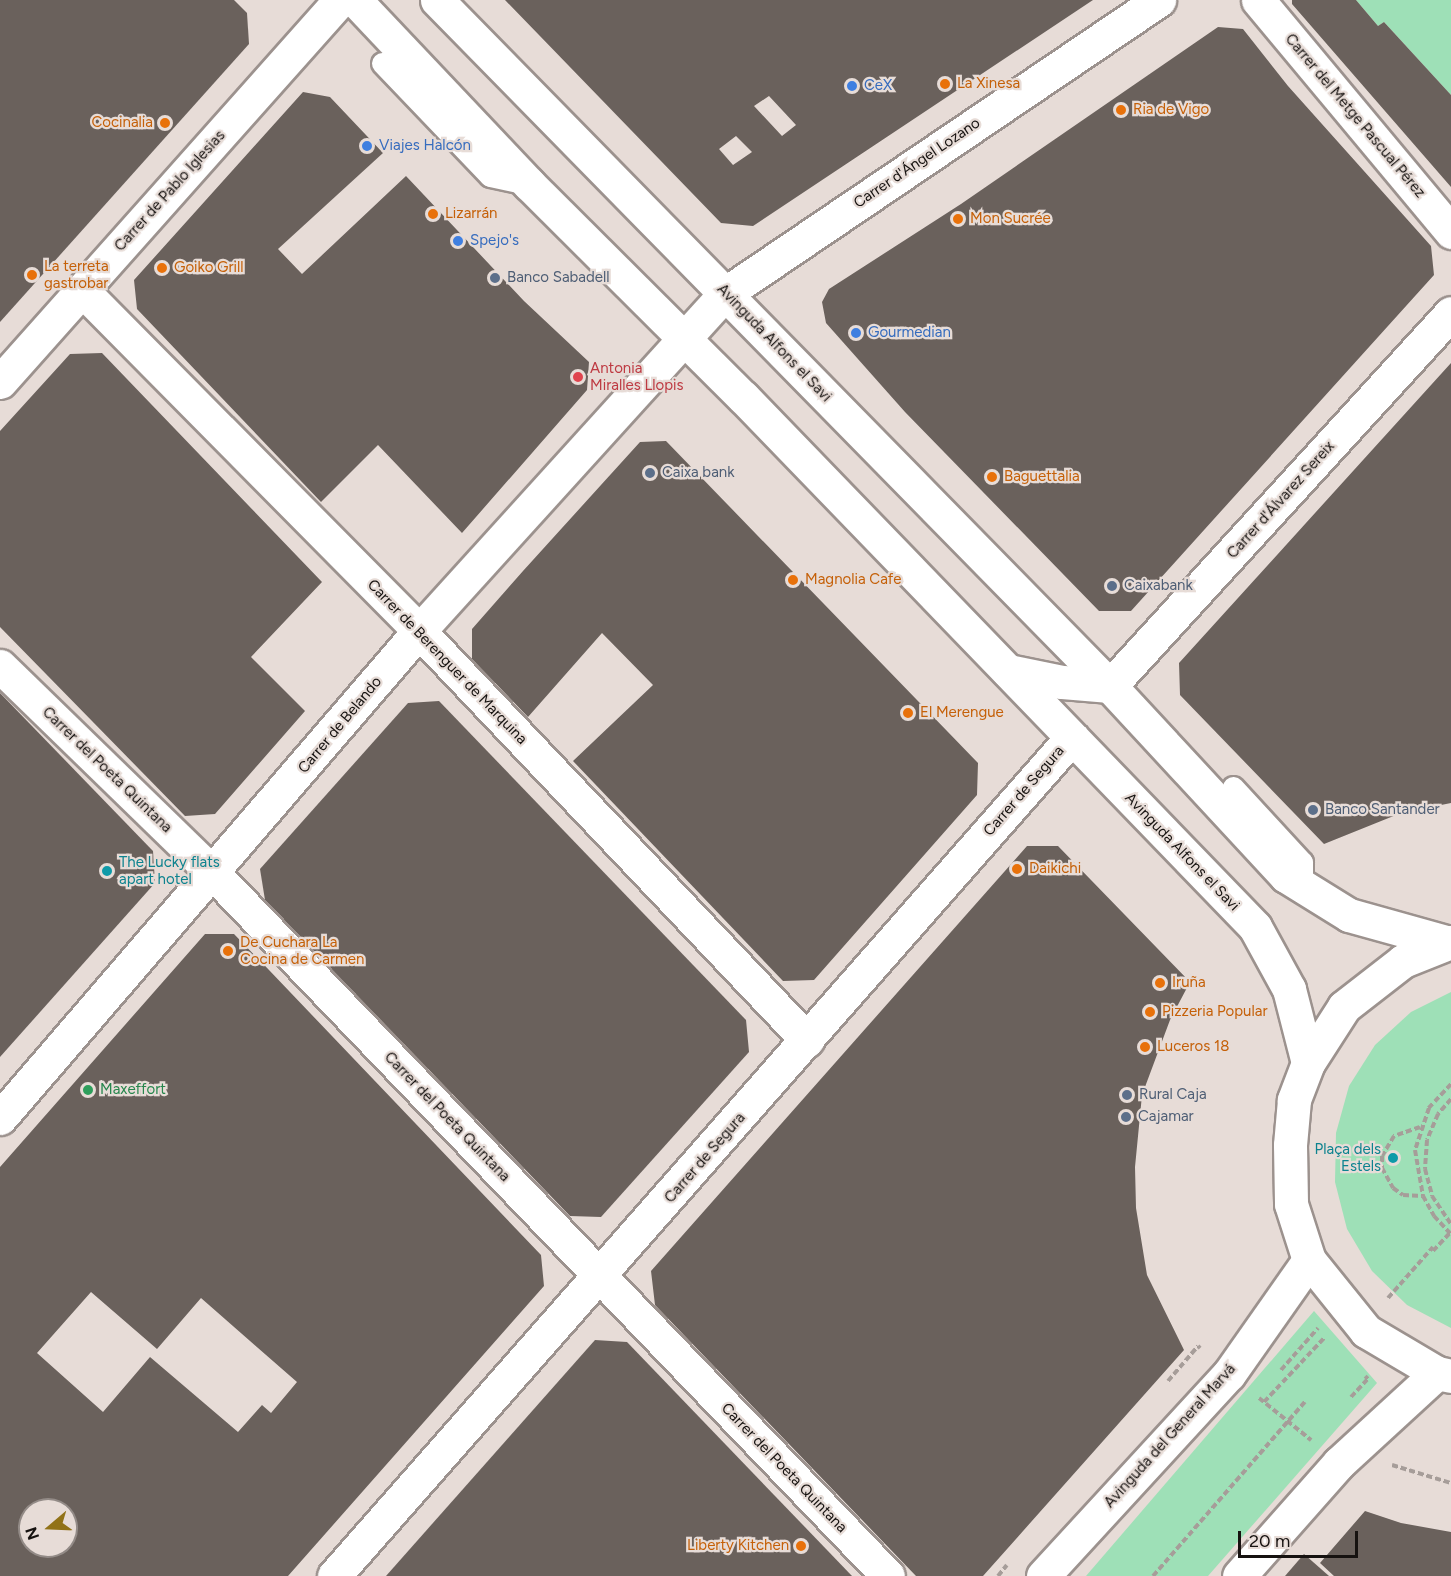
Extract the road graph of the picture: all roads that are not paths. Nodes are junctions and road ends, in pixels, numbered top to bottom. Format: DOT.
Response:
graph roads {
  1 [pos="340,0"];
  2 [pos="354,0"];
  3 [pos="437,0"];
  4 [pos="1160,0"];
  5 [pos="1258,0"];
  6 [pos="382,63"];
  7 [pos="529,184"];
  8 [pos="1451,232"];
  9 [pos="82,291"];
  10 [pos="726,293"];
  11 [pos="1451,313"];
  12 [pos="686,338"];
  13 [pos="0,382"];
  14 [pos="419,631"];
  15 [pos="0,666"];
  16 [pos="1008,671"];
  17 [pos="1110,686"];
  18 [pos="1072,737"];
  19 [pos="1233,787"];
  20 [pos="214,874"];
  21 [pos="1302,887"];
  22 [pos="1450,942"];
  23 [pos="807,1040"];
  24 [pos="1308,1063"];
  25 [pos="0,1118"];
  26 [pos="1309,1260"];
  27 [pos="600,1277"];
  28 [pos="1444,1374"];
  29 [pos="334,1576"];
  30 [pos="888,1576"];
  31 [pos="1043,1576"];
  32 [pos="1239,1576"];
  1 -- 9 [label="street, Carrer de Pablo Iglesias"];
  2 -- 7 [label="street, Avinguda Alfons el Savi"];
  3 -- 10 [label="street, Avinguda Alfons el Savi"];
  4 -- 10 [label="street, Carrer d'Ángel Lozano"];
  5 -- 8 [label="street, Carrer del Metge Pascual Pérez"];
  6 -- 7 [label="lane"];
  7 -- 12 [label="street, Avinguda Alfons el Savi"];
  9 -- 13 [label="street, Carrer de Pablo Iglesias"];
  9 -- 14 [label="street, Carrer de Berenguer de Marquina"];
  10 -- 12 [label="street, Carrer d'Ángel Lozano"];
  10 -- 17 [label="street, Avinguda Alfons el Savi"];
  11 -- 17 [label="street, Carrer d'Álvarez Sereix"];
  12 -- 14 [label="street, Carrer de Belando"];
  12 -- 16 [label="street, Avinguda Alfons el Savi"];
  14 -- 20 [label="street, Carrer de Belando"];
  14 -- 23 [label="street, Carrer de Berenguer de Marquina"];
  15 -- 20 [label="street, Carrer del Poeta Quintana"];
  16 -- 17 [label="street"];
  16 -- 18 [label="street, Avinguda Alfons el Savi"];
  17 -- 21 [label="street, Avinguda Alfons el Savi"];
  18 -- 23 [label="street, Carrer de Segura"];
  18 -- 24 [label="street, Avinguda Alfons el Savi"];
  19 -- 21 [label="lane"];
  20 -- 25 [label="street, Carrer de Belando"];
  20 -- 27 [label="street, Carrer del Poeta Quintana"];
  21 -- 22 [label="street, Avinguda Alfons el Savi"];
  22 -- 24 [label="street"];
  23 -- 27 [label="street, Carrer de Segura"];
  24 -- 26 [label="street"];
  26 -- 28 [label="street"];
  26 -- 31 [label="street, Avinguda del General Marvá"];
  27 -- 29 [label="street, Carrer de Segura"];
  27 -- 30 [label="street, Carrer del Poeta Quintana"];
  28 -- 32 [label="street"];
}
